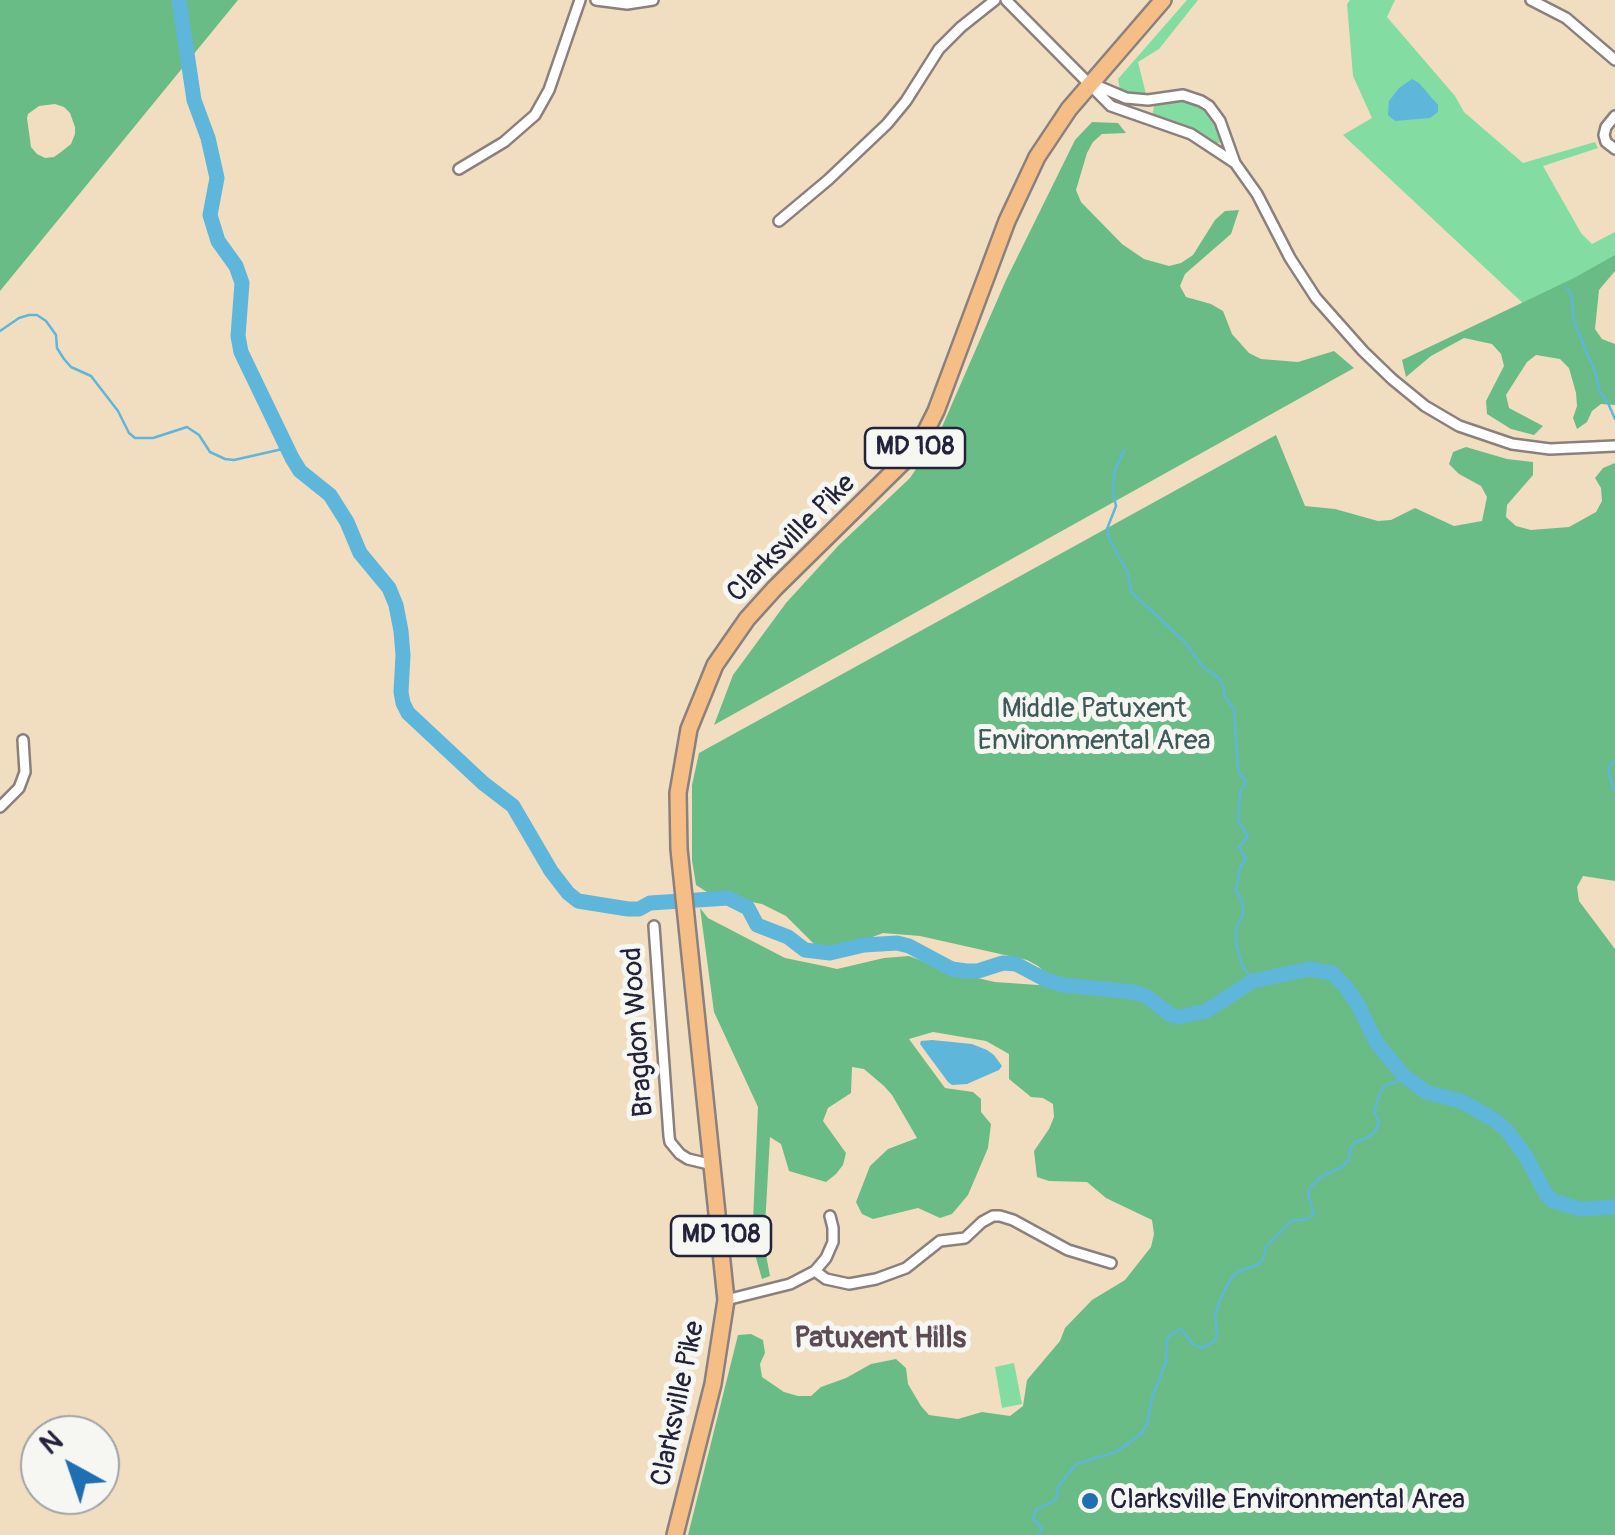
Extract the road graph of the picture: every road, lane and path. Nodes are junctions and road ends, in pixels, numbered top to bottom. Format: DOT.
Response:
graph roads {
  1 [pos="580,0"];
  2 [pos="596,0"];
  3 [pos="653,0"];
  4 [pos="995,0"];
  5 [pos="1006,0"];
  6 [pos="1164,0"];
  7 [pos="1531,0"];
  8 [pos="1615,60"];
  9 [pos="1090,83"];
  10 [pos="1615,116"];
  11 [pos="1615,149"];
  12 [pos="1235,163"];
  13 [pos="459,169"];
  14 [pos="779,220"];
  15 [pos="1615,446"];
  16 [pos="23,740"];
  17 [pos="0,807"];
  18 [pos="654,926"];
  19 [pos="714,1165"];
  20 [pos="830,1216"];
  21 [pos="1111,1263"];
  22 [pos="815,1271"];
  23 [pos="726,1300"];
  24 [pos="675,1535"];
  1 -- 13 [label="street"];
  2 -- 3 [label="street"];
  4 -- 14 [label="street"];
  5 -- 9 [label="street"];
  6 -- 9 [label="main road, Clarksville Pike / MD 108"];
  7 -- 8 [label="street"];
  9 -- 12 [label="street"];
  9 -- 12 [label="street"];
  9 -- 19 [label="main road, Clarksville Pike / MD 108"];
  10 -- 11 [label="street"];
  12 -- 15 [label="street"];
  16 -- 17 [label="street"];
  18 -- 19 [label="street, Bragdon Wood"];
  19 -- 23 [label="main road, Clarksville Pike / MD 108"];
  20 -- 22 [label="street"];
  21 -- 22 [label="street"];
  22 -- 23 [label="street"];
  23 -- 24 [label="main road, Clarksville Pike / MD 108"];
}
